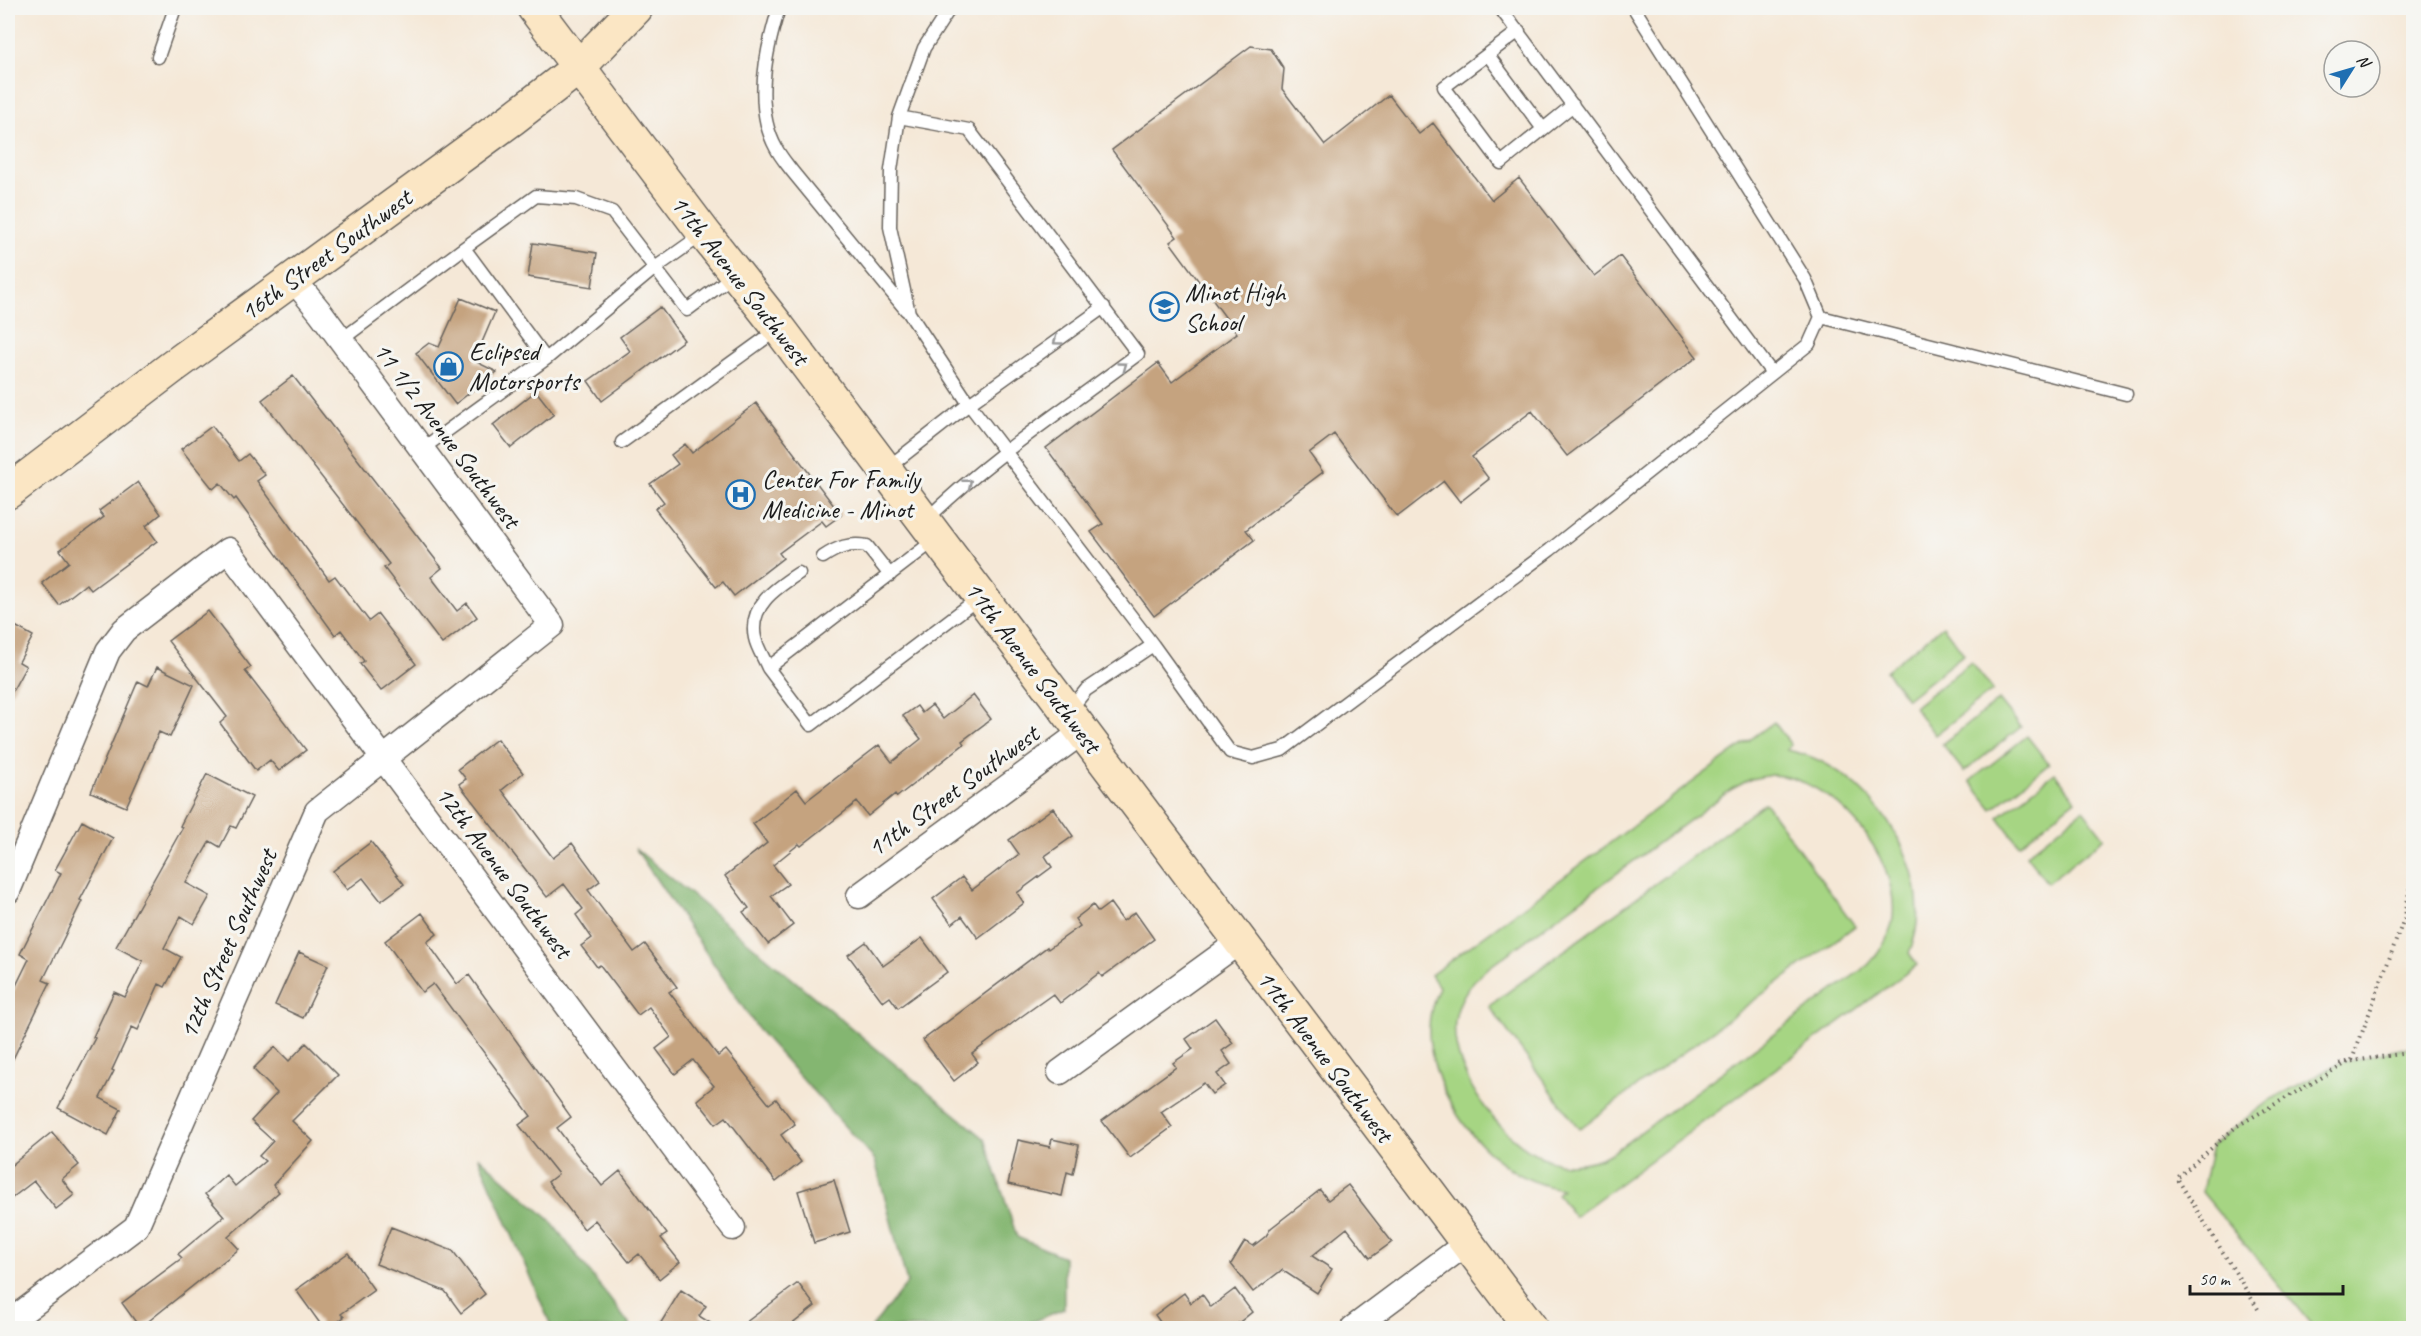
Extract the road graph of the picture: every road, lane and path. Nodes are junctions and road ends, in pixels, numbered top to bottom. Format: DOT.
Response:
graph roads {
  1 [pos="175,8"];
  2 [pos="534,8"];
  3 [pos="636,8"];
  4 [pos="779,8"];
  5 [pos="950,8"];
  6 [pos="1500,8"];
  7 [pos="1634,8"];
  8 [pos="1519,31"];
  9 [pos="1488,55"];
  10 [pos="158,57"];
  11 [pos="578,68"];
  12 [pos="1574,105"];
  13 [pos="899,117"];
  14 [pos="1543,129"];
  15 [pos="704,233"];
  16 [pos="464,248"];
  17 [pos="655,268"];
  18 [pos="735,273"];
  19 [pos="293,279"];
  20 [pos="1104,307"];
  21 [pos="909,313"];
  22 [pos="1821,317"];
  23 [pos="779,328"];
  24 [pos="341,340"];
  25 [pos="546,359"];
  26 [pos="1772,373"];
  27 [pos="2126,394"];
  28 [pos="969,404"];
  29 [pos="622,442"];
  30 [pos="422,449"];
  31 [pos="1006,452"];
  32 [pos="885,470"];
  33 [pos="8,492"];
  34 [pos="930,530"];
  35 [pos="823,557"];
  36 [pos="799,573"];
  37 [pos="890,574"];
  38 [pos="981,596"];
  39 [pos="552,626"];
  40 [pos="1153,645"];
  41 [pos="768,668"];
  42 [pos="1075,722"];
  43 [pos="384,759"];
  44 [pos="18,839"];
  45 [pos="2414,862"];
  46 [pos="8,891"];
  47 [pos="859,896"];
  48 [pos="1239,942"];
  49 [pos="2414,1052"];
  50 [pos="2350,1062"];
  51 [pos="2340,1063"];
  52 [pos="1060,1072"];
  53 [pos="733,1228"];
  54 [pos="1467,1243"];
  55 [pos="2258,1309"];
  56 [pos="8,1323"];
  57 [pos="1353,1329"];
  58 [pos="1532,1329"];
  1 -- 10 [label="lane"];
  2 -- 11 [label="street, 11th Avenue Southwest"];
  3 -- 11 [label="street, 16th Street Southwest"];
  4 -- 21 [label="lane"];
  5 -- 13 [label="lane"];
  6 -- 8 [label="lane"];
  7 -- 22 [label="lane"];
  8 -- 9 [label="lane"];
  8 -- 12 [label="lane"];
  9 -- 14 [label="lane"];
  9 -- 14 [label="lane"];
  11 -- 15 [label="street, 11th Avenue Southwest"];
  11 -- 19 [label="street, 16th Street Southwest"];
  12 -- 14 [label="lane"];
  12 -- 26 [label="lane"];
  13 -- 20 [label="lane"];
  13 -- 21 [label="lane"];
  15 -- 17 [label="lane"];
  15 -- 18 [label="street, 11th Avenue Southwest"];
  16 -- 17 [label="lane"];
  16 -- 24 [label="lane"];
  16 -- 25 [label="lane"];
  17 -- 18 [label="lane"];
  17 -- 25 [label="lane"];
  18 -- 23 [label="street, 11th Avenue Southwest"];
  19 -- 24 [label="street, 11 1/2 Avenue Southwest"];
  19 -- 33 [label="street, 16th Street Southwest"];
  20 -- 28 [label="lane, one-way"];
  31 -- 20 [label="lane, one-way"];
  21 -- 28 [label="lane"];
  22 -- 26 [label="lane"];
  22 -- 27 [label="lane"];
  23 -- 29 [label="lane"];
  23 -- 32 [label="street, 11th Avenue Southwest"];
  24 -- 30 [label="street, 11 1/2 Avenue Southwest"];
  25 -- 30 [label="lane"];
  26 -- 40 [label="lane"];
  28 -- 31 [label="lane"];
  28 -- 32 [label="lane"];
  30 -- 39 [label="street, 11 1/2 Avenue Southwest"];
  34 -- 31 [label="lane, one-way"];
  31 -- 40 [label="lane"];
  32 -- 34 [label="street, 11th Avenue Southwest"];
  34 -- 37 [label="lane"];
  34 -- 38 [label="street, 11th Avenue Southwest"];
  35 -- 37 [label="lane"];
  36 -- 41 [label="lane"];
  37 -- 41 [label="lane"];
  38 -- 41 [label="lane"];
  38 -- 42 [label="street, 11th Avenue Southwest"];
  39 -- 43 [label="street, 12th Street Southwest"];
  40 -- 42 [label="lane"];
  42 -- 47 [label="street, 11th Street Southwest"];
  42 -- 48 [label="street, 11th Avenue Southwest"];
  43 -- 44 [label="street, 12th Avenue Southwest"];
  43 -- 53 [label="street, 12th Avenue Southwest"];
  43 -- 56 [label="street, 12th Street Southwest"];
  44 -- 46 [label="street"];
  45 -- 50 [label="path"];
  48 -- 52 [label="street"];
  48 -- 54 [label="street, 11th Avenue Southwest"];
  49 -- 50 [label="path"];
  50 -- 51 [label="path"];
  50 -- 55 [label="path"];
  54 -- 57 [label="street"];
  54 -- 58 [label="street, 11th Avenue Southwest"];
}
